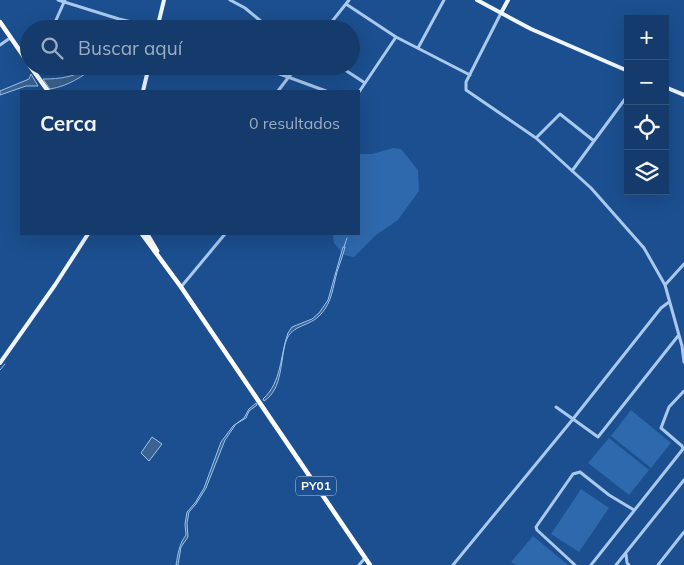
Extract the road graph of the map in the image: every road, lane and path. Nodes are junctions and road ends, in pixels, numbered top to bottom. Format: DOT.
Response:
graph roads {
  1 [pos="58,0"];
  2 [pos="164,0"];
  3 [pos="230,0"];
  4 [pos="444,0"];
  5 [pos="476,0"];
  6 [pos="508,0"];
  7 [pos="64,1"];
  8 [pos="348,2"];
  9 [pos="501,13"];
  10 [pos="56,20"];
  11 [pos="123,20"];
  12 [pos="160,20"];
  13 [pos="260,20"];
  14 [pos="333,20"];
  15 [pos="0,22"];
  16 [pos="396,37"];
  17 [pos="10,38"];
  18 [pos="0,45"];
  19 [pos="418,48"];
  20 [pos="20,51"];
  21 [pos="624,69"];
  22 [pos="37,75"];
  23 [pos="147,75"];
  24 [pos="283,75"];
  25 [pos="353,75"];
  26 [pos="470,75"];
  27 [pos="289,77"];
  28 [pos="365,83"];
  29 [pos="669,88"];
  30 [pos="47,90"];
  31 [pos="143,90"];
  32 [pos="279,90"];
  33 [pos="323,90"];
  34 [pos="360,90"];
  35 [pos="684,94"];
  36 [pos="624,100"];
  37 [pos="536,138"];
  38 [pos="594,141"];
  39 [pos="572,171"];
  40 [pos="87,235"];
  41 [pos="143,235"];
  42 [pos="148,235"];
  43 [pos="224,235"];
  44 [pos="160,257"];
  45 [pos="684,264"];
  46 [pos="665,285"];
  47 [pos="182,287"];
  48 [pos="669,302"];
  49 [pos="678,335"];
  50 [pos="683,345"];
  51 [pos="0,362"];
  52 [pos="684,362"];
  53 [pos="684,390"];
  54 [pos="556,407"];
  55 [pos="573,420"];
  56 [pos="684,480"];
  57 [pos="634,510"];
  58 [pos="684,532"];
  59 [pos="626,553"];
  60 [pos="365,558"];
  61 [pos="359,565"];
  62 [pos="370,565"];
  63 [pos="453,565"];
  64 [pos="575,565"];
  65 [pos="590,565"];
  66 [pos="616,565"];
  67 [pos="629,565"];
  68 [pos="658,565"];
  1 -- 7 [label="street"];
  2 -- 12 [label="main road"];
  3 -- 13 [label="street"];
  4 -- 19 [label="street"];
  5 -- 9 [label="main road"];
  6 -- 9 [label="main road"];
  7 -- 10 [label="street"];
  7 -- 11 [label="street"];
  8 -- 14 [label="street"];
  8 -- 16 [label="street"];
  9 -- 21 [label="main road"];
  9 -- 26 [label="street"];
  15 -- 17 [label="highway"];
  16 -- 19 [label="street"];
  16 -- 28 [label="street"];
  17 -- 18 [label="street"];
  17 -- 20 [label="highway"];
  19 -- 26 [label="street"];
  22 -- 30 [label="highway"];
  23 -- 31 [label="main road"];
  24 -- 27 [label="street"];
  25 -- 28 [label="street"];
  26 -- 37 [label="street"];
  27 -- 32 [label="street"];
  27 -- 33 [label="street"];
  28 -- 34 [label="street"];
  29 -- 35 [label="main road"];
  36 -- 38 [label="street"];
  37 -- 38 [label="street"];
  37 -- 39 [label="street"];
  38 -- 39 [label="street"];
  39 -- 46 [label="street"];
  40 -- 51 [label="main road"];
  41 -- 44 [label="highway, PY01"];
  42 -- 44 [label="highway, PY01"];
  43 -- 47 [label="street"];
  44 -- 47 [label="highway, PY01"];
  45 -- 46 [label="street"];
  46 -- 48 [label="street"];
  47 -- 60 [label="highway, PY01"];
  48 -- 49 [label="street"];
  48 -- 55 [label="street"];
  49 -- 50 [label="street"];
  49 -- 55 [label="street"];
  50 -- 52 [label="street"];
  53 -- 57 [label="street"];
  54 -- 55 [label="street"];
  55 -- 63 [label="street"];
  56 -- 59 [label="street"];
  57 -- 64 [label="street"];
  57 -- 65 [label="street"];
  58 -- 68 [label="street"];
  59 -- 66 [label="street"];
  59 -- 67 [label="street"];
  60 -- 61 [label="street"];
  60 -- 62 [label="highway, PY01"];
}
